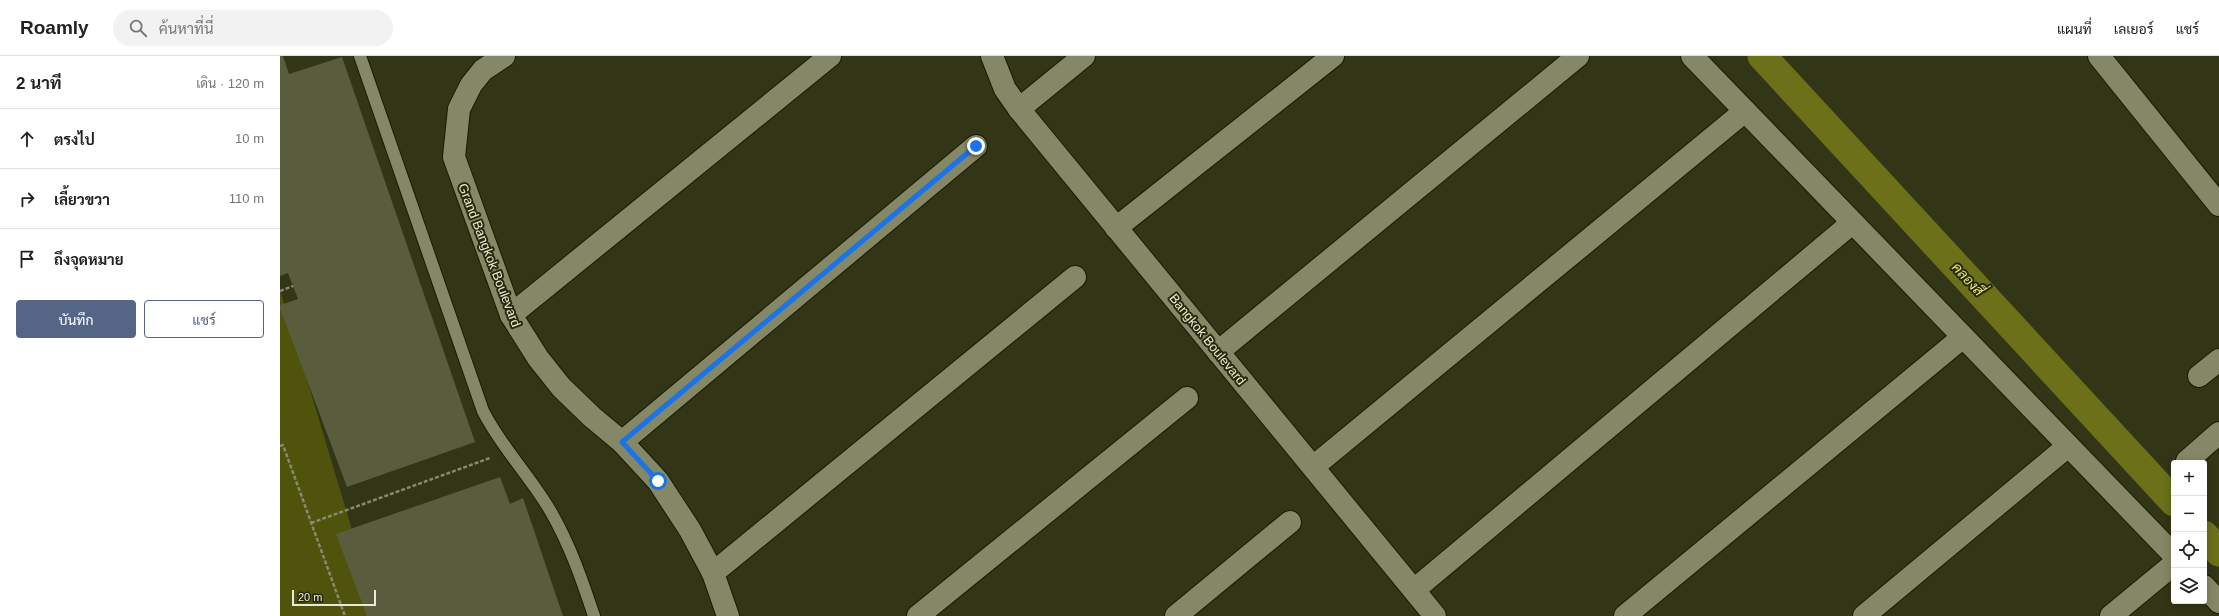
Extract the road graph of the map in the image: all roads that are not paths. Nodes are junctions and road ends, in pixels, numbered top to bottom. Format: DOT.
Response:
graph roads {
  1 [pos="360,56"];
  2 [pos="504,56"];
  3 [pos="830,56"];
  4 [pos="992,56"];
  5 [pos="1084,56"];
  6 [pos="1332,56"];
  7 [pos="1578,56"];
  8 [pos="1692,56"];
  9 [pos="2100,56"];
  10 [pos="1019,110"];
  11 [pos="1745,111"];
  12 [pos="976,146"];
  13 [pos="2219,205"];
  14 [pos="1852,223"];
  15 [pos="1116,228"];
  16 [pos="1075,277"];
  17 [pos="511,315"];
  18 [pos="1964,337"];
  19 [pos="1218,352"];
  20 [pos="2219,360"];
  21 [pos="2199,376"];
  22 [pos="1187,398"];
  23 [pos="2219,433"];
  24 [pos="622,442"];
  25 [pos="2068,446"];
  26 [pos="2188,460"];
  27 [pos="1312,467"];
  28 [pos="1290,522"];
  29 [pos="2171,552"];
  30 [pos="2171,566"];
  31 [pos="713,573"];
  32 [pos="2207,589"];
  33 [pos="1414,590"];
  34 [pos="2219,602"];
  35 [pos="594,616"];
  36 [pos="728,616"];
  37 [pos="918,616"];
  38 [pos="1176,616"];
  39 [pos="1435,616"];
  40 [pos="1625,616"];
  41 [pos="1864,616"];
  42 [pos="2111,616"];
  1 -- 35 [label="lane"];
  2 -- 17 [label="street, Grand Bangkok Boulevard"];
  3 -- 17 [label="street"];
  4 -- 10 [label="street, Bangkok Boulevard"];
  5 -- 10 [label="street"];
  6 -- 15 [label="street"];
  7 -- 19 [label="street"];
  8 -- 11 [label="street"];
  9 -- 13 [label="street"];
  10 -- 15 [label="street, Bangkok Boulevard"];
  11 -- 14 [label="street"];
  11 -- 27 [label="street"];
  12 -- 24 [label="street"];
  14 -- 18 [label="street"];
  14 -- 33 [label="street"];
  15 -- 19 [label="street, Bangkok Boulevard"];
  16 -- 31 [label="street"];
  17 -- 24 [label="street, Grand Bangkok Boulevard"];
  18 -- 25 [label="street"];
  18 -- 40 [label="street"];
  19 -- 27 [label="street, Bangkok Boulevard"];
  20 -- 21 [label="street"];
  22 -- 37 [label="street"];
  23 -- 26 [label="street"];
  24 -- 31 [label="street, Grand Bangkok Boulevard"];
  25 -- 29 [label="street"];
  25 -- 41 [label="street"];
  27 -- 33 [label="street, Bangkok Boulevard"];
  28 -- 38 [label="street"];
  30 -- 42 [label="street"];
  31 -- 36 [label="street, Grand Bangkok Boulevard"];
  32 -- 34 [label="street"];
  33 -- 39 [label="street, Bangkok Boulevard"];
}
